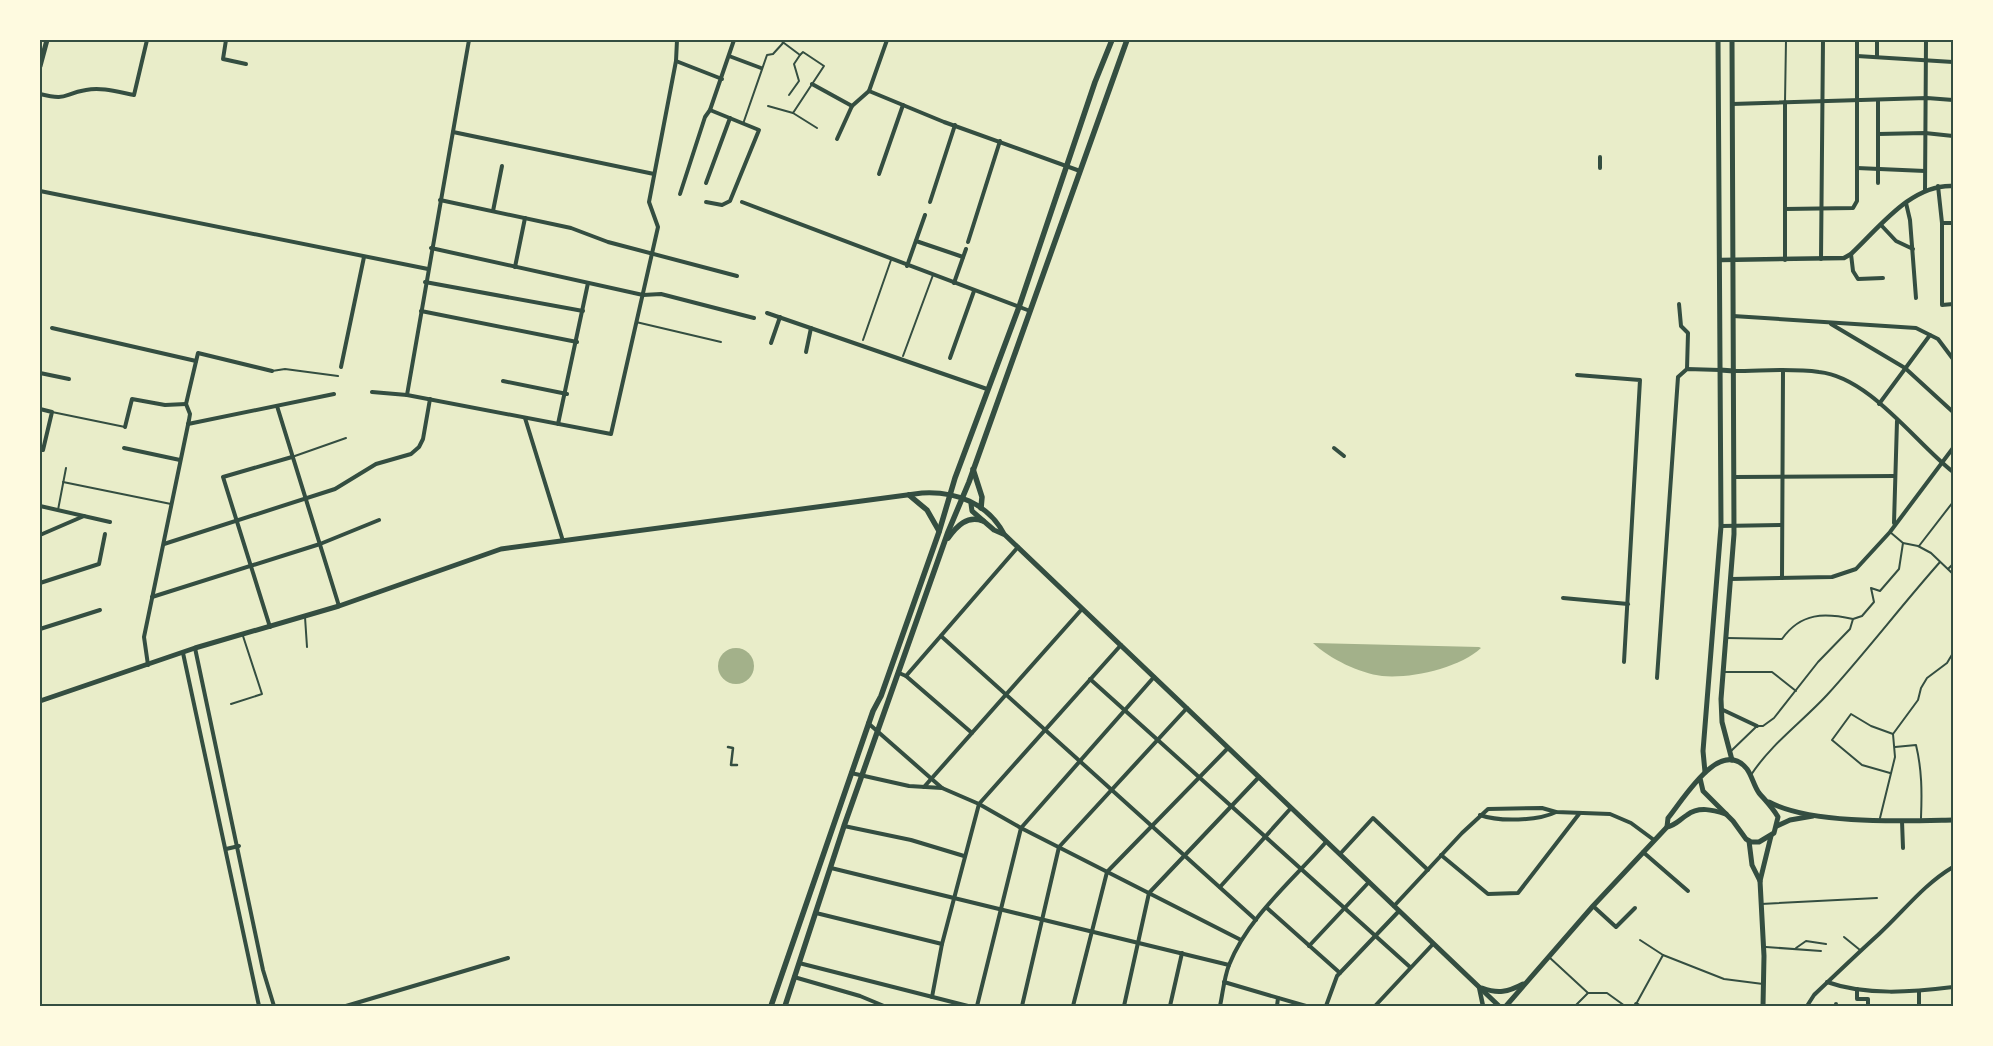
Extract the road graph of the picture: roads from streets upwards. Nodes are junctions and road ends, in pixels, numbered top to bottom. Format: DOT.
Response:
graph roads {
  1 [pos="47,40"];
  2 [pos="147,40"];
  3 [pos="225,40"];
  4 [pos="470,40"];
  5 [pos="677,40"];
  6 [pos="734,40"];
  7 [pos="887,40"];
  8 [pos="1112,40"];
  9 [pos="1127,40"];
  10 [pos="1718,40"];
  11 [pos="1732,40"];
  12 [pos="1823,40"];
  13 [pos="1857,40"];
  14 [pos="1877,40"];
  15 [pos="1926,40"];
  16 [pos="729,56"];
  17 [pos="1857,56"];
  18 [pos="1877,57"];
  19 [pos="1928,59"];
  20 [pos="676,61"];
  21 [pos="1953,62"];
  22 [pos="246,64"];
  23 [pos="40,66"];
  24 [pos="761,68"];
  25 [pos="722,79"];
  26 [pos="812,84"];
  27 [pos="869,91"];
  28 [pos="40,94"];
  29 [pos="1927,98"];
  30 [pos="1878,100"];
  31 [pos="1953,100"];
  32 [pos="1858,101"];
  33 [pos="1785,102"];
  34 [pos="1822,102"];
  35 [pos="1732,104"];
  36 [pos="903,105"];
  37 [pos="852,106"];
  38 [pos="710,110"];
  39 [pos="730,118"];
  40 [pos="955,125"];
  41 [pos="452,132"];
  42 [pos="1925,133"];
  43 [pos="1878,134"];
  44 [pos="1953,136"];
  45 [pos="837,139"];
  46 [pos="1000,141"];
  47 [pos="1600,157"];
  48 [pos="502,166"];
  49 [pos="1067,166"];
  50 [pos="1600,168"];
  51 [pos="1857,168"];
  52 [pos="1878,170"];
  53 [pos="1080,171"];
  54 [pos="1925,172"];
  55 [pos="654,174"];
  56 [pos="879,174"];
  57 [pos="706,183"];
  58 [pos="1878,183"];
  59 [pos="1938,186"];
  60 [pos="1953,186"];
  61 [pos="40,191"];
  62 [pos="1925,191"];
  63 [pos="680,194"];
  64 [pos="440,200"];
  65 [pos="706,202"];
  66 [pos="742,202"];
  67 [pos="930,202"];
  68 [pos="1906,203"];
  69 [pos="1785,208"];
  70 [pos="1822,208"];
  71 [pos="493,211"];
  72 [pos="925,215"];
  73 [pos="525,218"];
  74 [pos="1942,223"];
  75 [pos="1953,224"];
  76 [pos="1881,225"];
  77 [pos="916,241"];
  78 [pos="968,242"];
  79 [pos="432,248"];
  80 [pos="966,249"];
  81 [pos="1913,249"];
  82 [pos="652,252"];
  83 [pos="1851,254"];
  84 [pos="963,256"];
  85 [pos="364,257"];
  86 [pos="1821,259"];
  87 [pos="1721,260"];
  88 [pos="1734,260"];
  89 [pos="1784,260"];
  90 [pos="908,266"];
  91 [pos="515,267"];
  92 [pos="428,269"];
  93 [pos="737,276"];
  94 [pos="1883,278"];
  95 [pos="426,282"];
  96 [pos="588,283"];
  97 [pos="954,283"];
  98 [pos="974,291"];
  99 [pos="643,295"];
  100 [pos="1916,298"];
  101 [pos="1678,304"];
  102 [pos="1953,304"];
  103 [pos="1019,307"];
  104 [pos="421,311"];
  105 [pos="583,311"];
  106 [pos="1030,311"];
  107 [pos="767,313"];
  108 [pos="1733,316"];
  109 [pos="780,317"];
  110 [pos="754,318"];
  111 [pos="1829,322"];
  112 [pos="52,328"];
  113 [pos="812,328"];
  114 [pos="1930,335"];
  115 [pos="577,342"];
  116 [pos="771,343"];
  117 [pos="806,352"];
  118 [pos="950,358"];
  119 [pos="1953,359"];
  120 [pos="196,361"];
  121 [pos="341,366"];
  122 [pos="1906,368"];
  123 [pos="1687,369"];
  124 [pos="1720,370"];
  125 [pos="272,371"];
  126 [pos="1734,371"];
  127 [pos="1782,371"];
  128 [pos="40,373"];
  129 [pos="1577,375"];
  130 [pos="69,379"];
  131 [pos="503,381"];
  132 [pos="987,390"];
  133 [pos="372,392"];
  134 [pos="334,394"];
  135 [pos="567,394"];
  136 [pos="407,395"];
  137 [pos="430,399"];
  138 [pos="186,404"];
  139 [pos="1879,404"];
  140 [pos="277,406"];
  141 [pos="40,409"];
  142 [pos="1953,412"];
  143 [pos="525,418"];
  144 [pos="1897,420"];
  145 [pos="188,424"];
  146 [pos="558,424"];
  147 [pos="125,427"];
  148 [pos="124,448"];
  149 [pos="1334,448"];
  150 [pos="1953,448"];
  151 [pos="40,449"];
  152 [pos="1344,456"];
  153 [pos="292,457"];
  154 [pos="180,460"];
  155 [pos="1942,463"];
  156 [pos="973,469"];
  157 [pos="1953,472"];
  158 [pos="1783,476"];
  159 [pos="1895,476"];
  160 [pos="1734,477"];
  161 [pos="950,493"];
  162 [pos="909,494"];
  163 [pos="962,497"];
  164 [pos="306,499"];
  165 [pos="971,504"];
  166 [pos="40,506"];
  167 [pos="981,508"];
  168 [pos="84,516"];
  169 [pos="237,520"];
  170 [pos="379,520"];
  171 [pos="983,520"];
  172 [pos="110,522"];
  173 [pos="1894,524"];
  174 [pos="1782,525"];
  175 [pos="1721,526"];
  176 [pos="1734,526"];
  177 [pos="939,532"];
  178 [pos="105,534"];
  179 [pos="1004,534"];
  180 [pos="40,535"];
  181 [pos="563,541"];
  182 [pos="164,544"];
  183 [pos="320,544"];
  184 [pos="944,544"];
  185 [pos="1018,547"];
  186 [pos="252,566"];
  187 [pos="1782,578"];
  188 [pos="1731,579"];
  189 [pos="40,583"];
  190 [pos="152,597"];
  191 [pos="1563,598"];
  192 [pos="1628,604"];
  193 [pos="339,606"];
  194 [pos="1082,609"];
  195 [pos="100,610"];
  196 [pos="270,627"];
  197 [pos="40,629"];
  198 [pos="941,636"];
  199 [pos="1120,645"];
  200 [pos="196,648"];
  201 [pos="183,653"];
  202 [pos="1624,662"];
  203 [pos="148,665"];
  204 [pos="900,673"];
  205 [pos="906,676"];
  206 [pos="1154,677"];
  207 [pos="1657,678"];
  208 [pos="1090,679"];
  209 [pos="1006,694"];
  210 [pos="40,701"];
  211 [pos="1186,708"];
  212 [pos="1721,709"];
  213 [pos="1124,710"];
  214 [pos="868,723"];
  215 [pos="1757,726"];
  216 [pos="1045,730"];
  217 [pos="878,732"];
  218 [pos="972,733"];
  219 [pos="1158,739"];
  220 [pos="728,747"];
  221 [pos="1228,748"];
  222 [pos="1732,760"];
  223 [pos="1080,762"];
  224 [pos="737,765"];
  225 [pos="1705,772"];
  226 [pos="851,773"];
  227 [pos="862,775"];
  228 [pos="1200,777"];
  229 [pos="1259,777"];
  230 [pos="932,778"];
  231 [pos="1700,778"];
  232 [pos="924,787"];
  233 [pos="942,788"];
  234 [pos="1111,790"];
  235 [pos="1769,802"];
  236 [pos="979,804"];
  237 [pos="1232,806"];
  238 [pos="1291,808"];
  239 [pos="1556,812"];
  240 [pos="1579,814"];
  241 [pos="1726,814"];
  242 [pos="1480,815"];
  243 [pos="1820,815"];
  244 [pos="1953,820"];
  245 [pos="1902,821"];
  246 [pos="844,826"];
  247 [pos="1152,826"];
  248 [pos="1777,826"];
  249 [pos="1666,827"];
  250 [pos="1021,828"];
  251 [pos="1265,836"];
  252 [pos="1770,836"];
  253 [pos="1654,840"];
  254 [pos="1749,841"];
  255 [pos="1326,842"];
  256 [pos="239,846"];
  257 [pos="1060,847"];
  258 [pos="1903,848"];
  259 [pos="226,849"];
  260 [pos="1643,852"];
  261 [pos="1340,854"];
  262 [pos="1441,855"];
  263 [pos="964,856"];
  264 [pos="1184,856"];
  265 [pos="1953,867"];
  266 [pos="832,868"];
  267 [pos="1302,869"];
  268 [pos="1428,870"];
  269 [pos="1107,872"];
  270 [pos="1760,881"];
  271 [pos="1369,882"];
  272 [pos="1220,887"];
  273 [pos="1688,891"];
  274 [pos="1149,893"];
  275 [pos="954,898"];
  276 [pos="1394,906"];
  277 [pos="1593,906"];
  278 [pos="1267,908"];
  279 [pos="1344,908"];
  280 [pos="1635,908"];
  281 [pos="1001,909"];
  282 [pos="1399,911"];
  283 [pos="816,913"];
  284 [pos="1042,919"];
  285 [pos="1256,920"];
  286 [pos="1090,931"];
  287 [pos="1377,935"];
  288 [pos="1241,940"];
  289 [pos="1138,942"];
  290 [pos="942,944"];
  291 [pos="1433,944"];
  292 [pos="1310,946"];
  293 [pos="1182,953"];
  294 [pos="508,958"];
  295 [pos="799,963"];
  296 [pos="1229,965"];
  297 [pos="1410,968"];
  298 [pos="263,970"];
  299 [pos="252,972"];
  300 [pos="1340,973"];
  301 [pos="794,977"];
  302 [pos="1224,982"];
  303 [pos="1527,982"];
  304 [pos="1827,982"];
  305 [pos="1479,987"];
  306 [pos="1953,987"];
  307 [pos="1857,989"];
  308 [pos="1919,991"];
  309 [pos="932,997"];
  310 [pos="1278,998"];
  311 [pos="259,1006"];
  312 [pos="274,1006"];
  313 [pos="346,1006"];
  314 [pos="770,1006"];
  315 [pos="785,1006"];
  316 [pos="884,1006"];
  317 [pos="968,1006"];
  318 [pos="977,1006"];
  319 [pos="1022,1006"];
  320 [pos="1073,1006"];
  321 [pos="1124,1006"];
  322 [pos="1170,1006"];
  323 [pos="1220,1006"];
  324 [pos="1277,1006"];
  325 [pos="1306,1006"];
  326 [pos="1326,1006"];
  327 [pos="1375,1006"];
  328 [pos="1483,1006"];
  329 [pos="1499,1006"];
  330 [pos="1506,1006"];
  331 [pos="1764,1006"];
  332 [pos="1807,1006"];
  333 [pos="1868,1006"];
  334 [pos="1919,1006"];
  1 -- 23 [label="main road"];
  2 -- 28 [label="street"];
  3 -- 22 [label="street"];
  4 -- 41 [label="street"];
  5 -- 20 [label="street"];
  6 -- 16 [label="street"];
  7 -- 27 [label="street"];
  8 -- 49 [label="main road"];
  9 -- 53 [label="main road"];
  10 -- 87 [label="main road"];
  11 -- 35 [label="main road"];
  12 -- 34 [label="street"];
  13 -- 17 [label="street"];
  14 -- 18 [label="street"];
  15 -- 19 [label="street"];
  16 -- 24 [label="street"];
  16 -- 25 [label="street"];
  17 -- 18 [label="street"];
  17 -- 32 [label="street"];
  18 -- 19 [label="street"];
  19 -- 21 [label="street"];
  19 -- 29 [label="street"];
  20 -- 25 [label="street"];
  20 -- 55 [label="street"];
  25 -- 38 [label="street"];
  26 -- 37 [label="street"];
  27 -- 36 [label="street"];
  27 -- 37 [label="street"];
  29 -- 30 [label="street"];
  29 -- 31 [label="street"];
  29 -- 42 [label="street"];
  30 -- 32 [label="street"];
  30 -- 43 [label="street"];
  32 -- 34 [label="street"];
  32 -- 51 [label="street"];
  33 -- 34 [label="street"];
  33 -- 35 [label="street"];
  33 -- 69 [label="street"];
  34 -- 70 [label="street"];
  35 -- 88 [label="main road"];
  36 -- 40 [label="street"];
  36 -- 56 [label="street"];
  37 -- 45 [label="street"];
  38 -- 39 [label="street"];
  38 -- 63 [label="street"];
  39 -- 57 [label="street"];
  39 -- 65 [label="street"];
  40 -- 46 [label="street"];
  40 -- 67 [label="street"];
  41 -- 55 [label="street"];
  41 -- 64 [label="street"];
  42 -- 43 [label="street"];
  42 -- 44 [label="street"];
  42 -- 54 [label="street"];
  43 -- 52 [label="street"];
  46 -- 49 [label="street"];
  46 -- 78 [label="street"];
  47 -- 50 [label="street"];
  48 -- 71 [label="street"];
  49 -- 53 [label="street"];
  49 -- 103 [label="main road"];
  51 -- 52 [label="street"];
  51 -- 70 [label="street"];
  52 -- 54 [label="street"];
  52 -- 58 [label="street"];
  53 -- 106 [label="main road"];
  54 -- 62 [label="street"];
  55 -- 82 [label="street"];
  59 -- 60 [label="street"];
  59 -- 62 [label="street"];
  59 -- 74 [label="street"];
  61 -- 85 [label="street"];
  62 -- 68 [label="street"];
  64 -- 71 [label="street"];
  64 -- 79 [label="street"];
  66 -- 90 [label="street"];
  68 -- 76 [label="street"];
  68 -- 81 [label="street"];
  69 -- 70 [label="street"];
  69 -- 89 [label="street"];
  70 -- 86 [label="street"];
  71 -- 73 [label="street"];
  72 -- 77 [label="street"];
  73 -- 82 [label="street"];
  73 -- 91 [label="street"];
  74 -- 75 [label="street"];
  74 -- 102 [label="street"];
  76 -- 81 [label="street"];
  76 -- 83 [label="street"];
  77 -- 84 [label="street"];
  77 -- 90 [label="street"];
  79 -- 91 [label="street"];
  79 -- 92 [label="street"];
  80 -- 84 [label="street"];
  81 -- 100 [label="street"];
  82 -- 93 [label="street"];
  82 -- 99 [label="street"];
  83 -- 86 [label="street"];
  83 -- 94 [label="street"];
  84 -- 97 [label="street"];
  85 -- 92 [label="street"];
  85 -- 121 [label="street"];
  86 -- 89 [label="street"];
  87 -- 88 [label="street"];
  87 -- 124 [label="main road"];
  88 -- 89 [label="street"];
  88 -- 108 [label="main road"];
  90 -- 97 [label="street"];
  91 -- 96 [label="street"];
  92 -- 95 [label="street"];
  95 -- 104 [label="street"];
  95 -- 105 [label="street"];
  96 -- 99 [label="street"];
  96 -- 105 [label="street"];
  97 -- 98 [label="street"];
  98 -- 103 [label="street"];
  98 -- 118 [label="street"];
  99 -- 110 [label="street"];
  99 -- 146 [label="street"];
  101 -- 123 [label="street"];
  103 -- 106 [label="street"];
  103 -- 132 [label="main road"];
  104 -- 115 [label="street"];
  104 -- 136 [label="street"];
  105 -- 115 [label="street"];
  106 -- 156 [label="main road"];
  107 -- 109 [label="street"];
  108 -- 111 [label="street"];
  108 -- 126 [label="main road"];
  109 -- 113 [label="street"];
  109 -- 116 [label="street"];
  111 -- 114 [label="street"];
  111 -- 122 [label="street"];
  112 -- 120 [label="street"];
  113 -- 117 [label="street"];
  113 -- 132 [label="street"];
  114 -- 119 [label="street"];
  114 -- 122 [label="street"];
  115 -- 135 [label="street"];
  120 -- 125 [label="street"];
  120 -- 138 [label="street"];
  122 -- 139 [label="street"];
  122 -- 142 [label="street"];
  123 -- 124 [label="street"];
  123 -- 207 [label="street"];
  124 -- 126 [label="main road"];
  124 -- 175 [label="main road"];
  126 -- 127 [label="street"];
  126 -- 160 [label="main road"];
  127 -- 139 [label="street"];
  127 -- 158 [label="street"];
  128 -- 130 [label="street"];
  129 -- 192 [label="street"];
  131 -- 135 [label="street"];
  132 -- 161 [label="main road"];
  133 -- 136 [label="street"];
  134 -- 140 [label="street"];
  135 -- 146 [label="street"];
  136 -- 137 [label="street"];
  137 -- 143 [label="street"];
  137 -- 164 [label="street"];
  138 -- 145 [label="street"];
  138 -- 147 [label="street"];
  139 -- 144 [label="street"];
  140 -- 145 [label="street"];
  140 -- 153 [label="street"];
  141 -- 151 [label="street"];
  143 -- 146 [label="street"];
  143 -- 181 [label="street"];
  144 -- 155 [label="street"];
  144 -- 159 [label="street"];
  145 -- 154 [label="street"];
  148 -- 154 [label="street"];
  149 -- 152 [label="street"];
  150 -- 155 [label="street"];
  153 -- 164 [label="street"];
  153 -- 169 [label="street"];
  154 -- 182 [label="street"];
  155 -- 157 [label="street"];
  155 -- 173 [label="street"];
  156 -- 163 [label="main road"];
  156 -- 167 [label="main road"];
  158 -- 159 [label="street"];
  158 -- 160 [label="street"];
  158 -- 174 [label="street"];
  159 -- 173 [label="street"];
  160 -- 176 [label="main road"];
  161 -- 162 [label="main road"];
  161 -- 163 [label="main road"];
  161 -- 177 [label="main road"];
  162 -- 177 [label="main road"];
  162 -- 181 [label="main road"];
  163 -- 165 [label="main road"];
  163 -- 184 [label="main road"];
  164 -- 169 [label="street"];
  164 -- 183 [label="street"];
  165 -- 167 [label="main road"];
  165 -- 171 [label="main road"];
  166 -- 168 [label="street"];
  167 -- 179 [label="main road"];
  168 -- 172 [label="street"];
  168 -- 180 [label="street"];
  169 -- 182 [label="street"];
  169 -- 186 [label="street"];
  170 -- 183 [label="street"];
  171 -- 179 [label="main road"];
  171 -- 184 [label="main road"];
  173 -- 187 [label="street"];
  174 -- 176 [label="street"];
  174 -- 187 [label="street"];
  175 -- 176 [label="street"];
  175 -- 225 [label="main road"];
  176 -- 188 [label="main road"];
  177 -- 214 [label="main road"];
  178 -- 189 [label="street"];
  179 -- 185 [label="main road"];
  181 -- 193 [label="main road"];
  182 -- 190 [label="street"];
  183 -- 186 [label="street"];
  183 -- 193 [label="street"];
  184 -- 204 [label="main road"];
  185 -- 194 [label="main road"];
  185 -- 198 [label="street"];
  186 -- 190 [label="street"];
  186 -- 196 [label="street"];
  187 -- 188 [label="street"];
  188 -- 212 [label="main road"];
  190 -- 203 [label="street"];
  191 -- 192 [label="street"];
  192 -- 202 [label="street"];
  193 -- 196 [label="main road"];
  194 -- 199 [label="main road"];
  194 -- 209 [label="street"];
  195 -- 197 [label="street"];
  196 -- 200 [label="main road"];
  198 -- 205 [label="street"];
  198 -- 209 [label="street"];
  199 -- 206 [label="main road"];
  199 -- 208 [label="street"];
  200 -- 201 [label="main road"];
  200 -- 256 [label="street"];
  201 -- 203 [label="main road"];
  201 -- 259 [label="street"];
  203 -- 210 [label="main road"];
  204 -- 205 [label="street"];
  204 -- 217 [label="main road"];
  205 -- 218 [label="street"];
  206 -- 211 [label="main road"];
  206 -- 213 [label="street"];
  208 -- 213 [label="street"];
  208 -- 216 [label="street"];
  209 -- 216 [label="street"];
  209 -- 218 [label="street"];
  211 -- 219 [label="street"];
  211 -- 221 [label="main road"];
  212 -- 215 [label="street"];
  212 -- 222 [label="main road"];
  213 -- 219 [label="street"];
  213 -- 223 [label="street"];
  214 -- 217 [label="street"];
  214 -- 226 [label="main road"];
  216 -- 223 [label="street"];
  216 -- 236 [label="street"];
  217 -- 227 [label="main road"];
  217 -- 230 [label="street"];
  218 -- 230 [label="street"];
  219 -- 228 [label="street"];
  219 -- 234 [label="street"];
  220 -- 224 [label="street"];
  221 -- 228 [label="street"];
  221 -- 229 [label="main road"];
  222 -- 225 [label="main road"];
  222 -- 235 [label="main road"];
  223 -- 234 [label="street"];
  223 -- 250 [label="street"];
  225 -- 231 [label="main road"];
  226 -- 227 [label="street"];
  226 -- 314 [label="main road"];
  227 -- 232 [label="street"];
  227 -- 246 [label="main road"];
  228 -- 237 [label="street"];
  228 -- 247 [label="street"];
  229 -- 237 [label="street"];
  229 -- 238 [label="main road"];
  230 -- 232 [label="street"];
  230 -- 233 [label="street"];
  231 -- 241 [label="main road"];
  231 -- 249 [label="main road"];
  232 -- 233 [label="street"];
  233 -- 236 [label="street"];
  234 -- 247 [label="street"];
  234 -- 257 [label="street"];
  235 -- 243 [label="main road"];
  235 -- 248 [label="main road"];
  236 -- 250 [label="street"];
  236 -- 263 [label="street"];
  237 -- 251 [label="street"];
  237 -- 264 [label="street"];
  238 -- 251 [label="street"];
  238 -- 255 [label="main road"];
  239 -- 240 [label="street"];
  239 -- 242 [label="street"];
  239 -- 242 [label="street"];
  240 -- 253 [label="street"];
  240 -- 262 [label="street"];
  241 -- 249 [label="main road"];
  241 -- 254 [label="main road"];
  242 -- 262 [label="street"];
  243 -- 245 [label="main road"];
  243 -- 248 [label="main road"];
  244 -- 245 [label="main road"];
  245 -- 258 [label="street"];
  246 -- 263 [label="street"];
  246 -- 266 [label="main road"];
  247 -- 264 [label="street"];
  247 -- 269 [label="street"];
  248 -- 252 [label="main road"];
  249 -- 253 [label="main road"];
  250 -- 257 [label="street"];
  250 -- 281 [label="street"];
  251 -- 267 [label="street"];
  251 -- 272 [label="street"];
  252 -- 254 [label="main road"];
  252 -- 270 [label="main road"];
  253 -- 260 [label="main road"];
  254 -- 270 [label="main road"];
  255 -- 261 [label="main road"];
  255 -- 267 [label="street"];
  256 -- 259 [label="street"];
  256 -- 298 [label="street"];
  257 -- 269 [label="street"];
  257 -- 284 [label="street"];
  259 -- 299 [label="street"];
  260 -- 273 [label="street"];
  260 -- 277 [label="main road"];
  261 -- 268 [label="street"];
  261 -- 271 [label="main road"];
  262 -- 268 [label="street"];
  263 -- 275 [label="street"];
  264 -- 272 [label="street"];
  264 -- 274 [label="street"];
  265 -- 304 [label="street"];
  266 -- 275 [label="street"];
  266 -- 283 [label="main road"];
  267 -- 278 [label="street"];
  267 -- 279 [label="street"];
  268 -- 276 [label="street"];
  269 -- 274 [label="street"];
  269 -- 286 [label="street"];
  270 -- 331 [label="main road"];
  271 -- 276 [label="main road"];
  271 -- 279 [label="street"];
  272 -- 285 [label="street"];
  274 -- 288 [label="street"];
  274 -- 289 [label="street"];
  275 -- 281 [label="street"];
  275 -- 290 [label="street"];
  276 -- 282 [label="main road"];
  277 -- 280 [label="street"];
  277 -- 303 [label="main road"];
  278 -- 285 [label="street"];
  278 -- 292 [label="street"];
  279 -- 287 [label="street"];
  279 -- 292 [label="street"];
  281 -- 284 [label="street"];
  281 -- 318 [label="street"];
  282 -- 287 [label="street"];
  282 -- 291 [label="main road"];
  283 -- 290 [label="street"];
  283 -- 295 [label="main road"];
  284 -- 286 [label="street"];
  284 -- 319 [label="street"];
  285 -- 288 [label="street"];
  286 -- 289 [label="street"];
  286 -- 320 [label="street"];
  287 -- 297 [label="street"];
  287 -- 300 [label="street"];
  288 -- 296 [label="street"];
  289 -- 293 [label="street"];
  289 -- 321 [label="street"];
  290 -- 309 [label="street"];
  291 -- 297 [label="street"];
  291 -- 305 [label="main road"];
  292 -- 300 [label="street"];
  293 -- 296 [label="street"];
  293 -- 322 [label="street"];
  294 -- 313 [label="street"];
  295 -- 301 [label="main road"];
  295 -- 309 [label="street"];
  296 -- 302 [label="street"];
  297 -- 327 [label="street"];
  298 -- 299 [label="street"];
  298 -- 312 [label="street"];
  299 -- 311 [label="street"];
  300 -- 326 [label="street"];
  301 -- 315 [label="main road"];
  301 -- 316 [label="street"];
  302 -- 310 [label="street"];
  302 -- 323 [label="street"];
  303 -- 305 [label="main road"];
  303 -- 330 [label="main road"];
  304 -- 307 [label="street"];
  304 -- 332 [label="street"];
  305 -- 328 [label="street"];
  305 -- 329 [label="main road"];
  306 -- 308 [label="street"];
  307 -- 308 [label="street"];
  307 -- 333 [label="street"];
  308 -- 334 [label="street"];
  309 -- 317 [label="street"];
  310 -- 324 [label="street"];
  310 -- 325 [label="street"];
}
